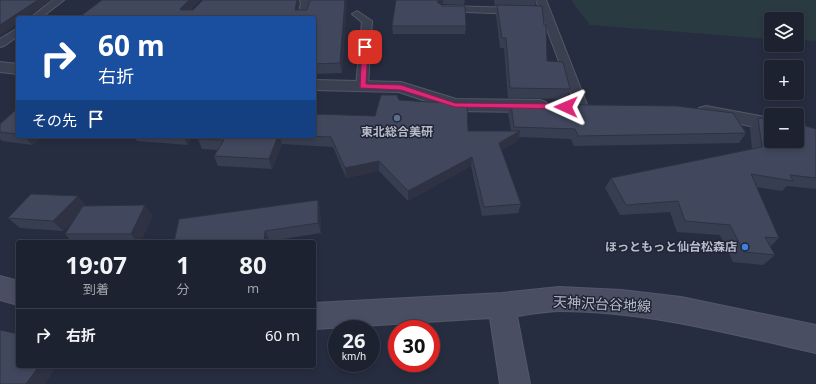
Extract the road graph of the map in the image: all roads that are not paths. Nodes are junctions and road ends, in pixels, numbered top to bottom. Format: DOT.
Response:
graph roads {
  1 [pos="59,0"];
  2 [pos="304,0"];
  3 [pos="541,0"];
  4 [pos="443,8"];
  5 [pos="538,11"];
  6 [pos="357,14"];
  7 [pos="38,16"];
  8 [pos="303,16"];
  9 [pos="16,32"];
  10 [pos="0,44"];
  11 [pos="0,68"];
  12 [pos="16,69"];
  13 [pos="316,85"];
  14 [pos="362,86"];
  15 [pos="576,107"];
  16 [pos="688,109"];
  17 [pos="764,123"];
  18 [pos="0,288"];
  19 [pos="16,292"];
  20 [pos="502,305"];
  21 [pos="316,316"];
  22 [pos="816,340"];
  23 [pos="514,384"];
  1 -- 7 [label="lane"];
  2 -- 8 [label="lane"];
  3 -- 5 [label="lane"];
  4 -- 5 [label="lane"];
  5 -- 15 [label="lane"];
  6 -- 14 [label="lane"];
  9 -- 10 [label="lane"];
  11 -- 12 [label="street"];
  13 -- 14 [label="street"];
  14 -- 15 [label="street"];
  16 -- 17 [label="street"];
  18 -- 19 [label="street"];
  20 -- 21 [label="street, 天神沢台谷地線"];
  20 -- 22 [label="street, 天神沢台谷地線"];
  20 -- 23 [label="street"];
}
